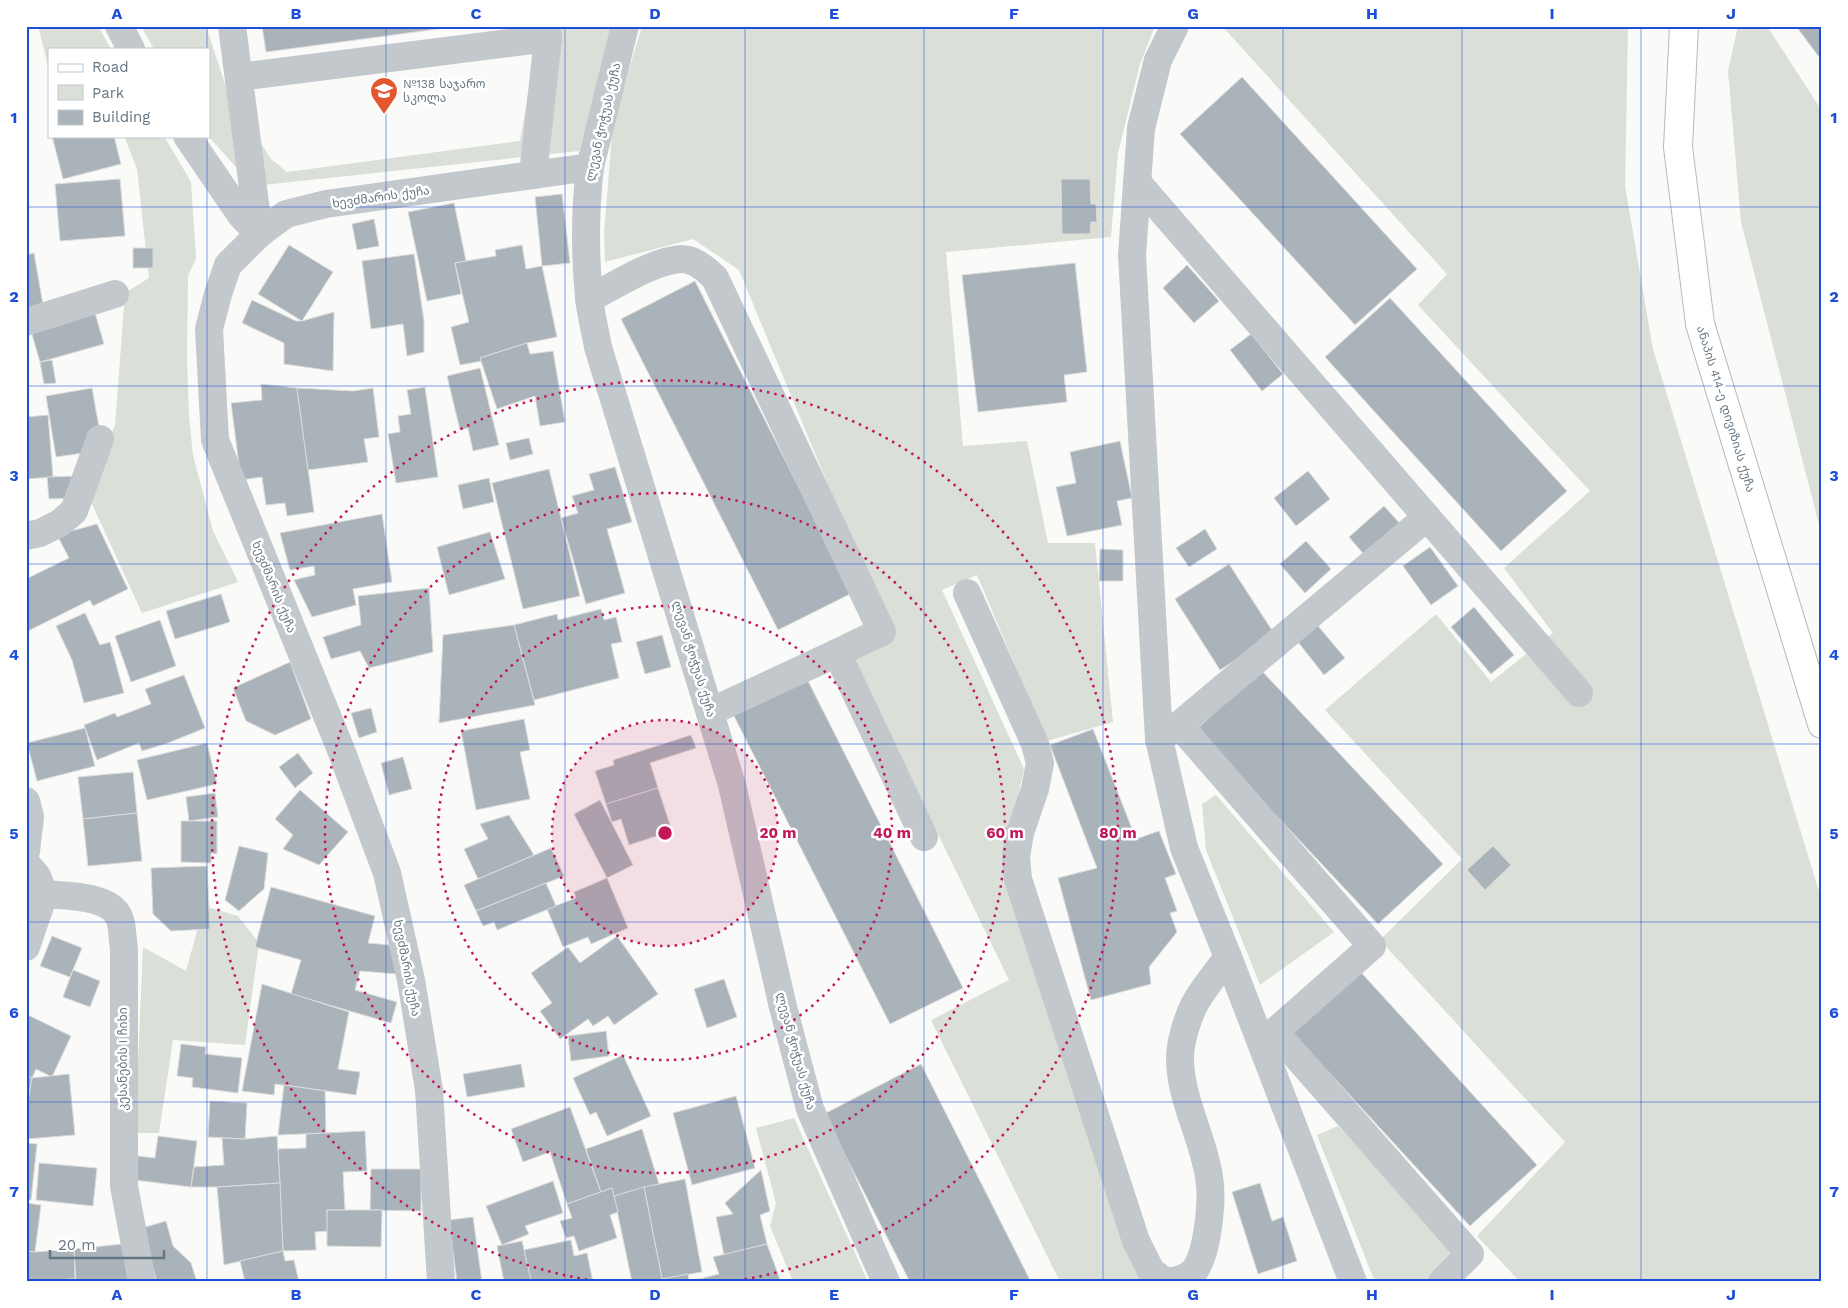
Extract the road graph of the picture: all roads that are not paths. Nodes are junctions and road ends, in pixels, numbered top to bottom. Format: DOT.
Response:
graph roads {
  1 [pos="118,26"];
  2 [pos="232,26"];
  3 [pos="625,26"];
  4 [pos="1176,26"];
  5 [pos="1684,26"];
  6 [pos="547,32"];
  7 [pos="130,48"];
  8 [pos="239,77"];
  9 [pos="188,138"];
  10 [pos="590,167"];
  11 [pos="533,176"];
  12 [pos="1137,182"];
  13 [pos="259,234"];
  14 [pos="115,294"];
  15 [pos="589,299"];
  16 [pos="26,322"];
  17 [pos="100,439"];
  18 [pos="1427,517"];
  19 [pos="26,536"];
  20 [pos="966,594"];
  21 [pos="837,653"];
  22 [pos="1579,693"];
  23 [pos="710,712"];
  24 [pos="1822,724"];
  25 [pos="1169,732"];
  26 [pos="26,801"];
  27 [pos="924,837"];
  28 [pos="26,851"];
  29 [pos="26,863"];
  30 [pos="44,894"];
  31 [pos="26,948"];
  32 [pos="1228,957"];
  33 [pos="1268,1038"];
  34 [pos="142,1282"];
  35 [pos="441,1282"];
  36 [pos="886,1282"];
  37 [pos="1167,1282"];
  38 [pos="1352,1282"];
  39 [pos="1442,1282"];
  1 -- 7 [label="street"];
  2 -- 8 [label="street"];
  3 -- 10 [label="street, ლევან ჭოჭუას ქუჩა"];
  4 -- 12 [label="street"];
  5 -- 24 [label="main road, ანაპის 414-ე დივიზიას ქუჩა"];
  6 -- 8 [label="street"];
  6 -- 11 [label="street"];
  8 -- 13 [label="street"];
  9 -- 13 [label="street"];
  10 -- 11 [label="street, ხევძმარის ქუჩა"];
  10 -- 15 [label="street, ლევან ჭოჭუას ქუჩა"];
  11 -- 13 [label="street, ხევძმარის ქუჩა"];
  12 -- 18 [label="street"];
  12 -- 25 [label="street"];
  13 -- 35 [label="street, ხევძმარის ქუჩა"];
  14 -- 16 [label="street"];
  15 -- 21 [label="street"];
  15 -- 23 [label="street, ლევან ჭოჭუას ქუჩა"];
  17 -- 19 [label="street"];
  18 -- 22 [label="street"];
  18 -- 25 [label="street"];
  20 -- 37 [label="street"];
  21 -- 23 [label="street"];
  21 -- 27 [label="street"];
  23 -- 36 [label="street, ლევან ჭოჭუას ქუჩა"];
  25 -- 32 [label="street"];
  25 -- 33 [label="street"];
  26 -- 28 [label="street"];
  29 -- 30 [label="street"];
  30 -- 31 [label="street"];
  30 -- 34 [label="street, კესანების I ჩიხი"];
  32 -- 33 [label="street"];
  32 -- 37 [label="street"];
  33 -- 38 [label="street"];
  33 -- 39 [label="street"];
}
